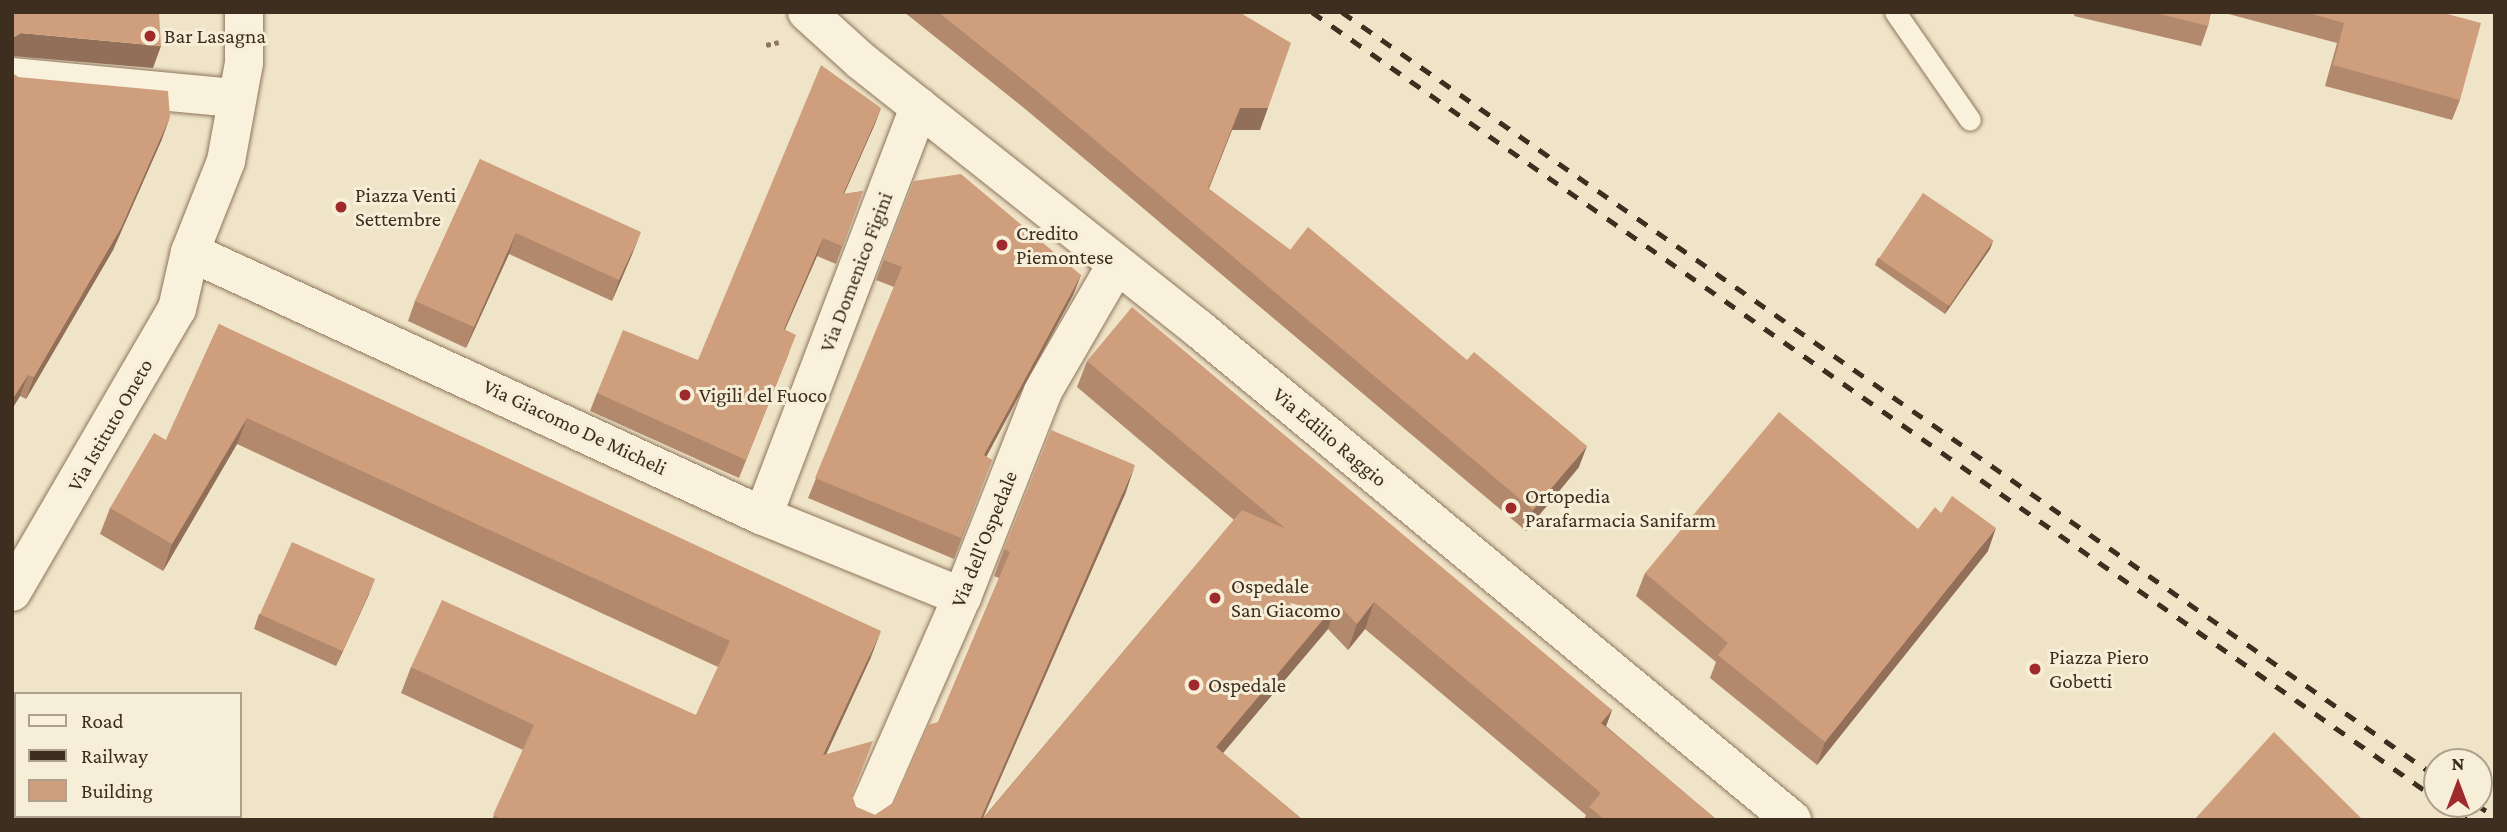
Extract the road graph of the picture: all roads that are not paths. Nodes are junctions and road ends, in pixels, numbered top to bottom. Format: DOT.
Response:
graph roads {
  1 [pos="244,12"];
  2 [pos="807,12"];
  3 [pos="1895,12"];
  4 [pos="12,77"];
  5 [pos="236,98"];
  6 [pos="919,107"];
  7 [pos="1970,120"];
  8 [pos="190,251"];
  9 [pos="1116,265"];
  10 [pos="763,516"];
  11 [pos="12,592"];
  12 [pos="962,597"];
  13 [pos="864,820"];
  14 [pos="1792,820"];
  1 -- 5 [label="street"];
  2 -- 6 [label="street, Via Edilio Raggio"];
  3 -- 7 [label="lane"];
  4 -- 5 [label="street"];
  5 -- 8 [label="street"];
  6 -- 9 [label="street, Via Edilio Raggio"];
  6 -- 10 [label="street, Via Domenico Figini"];
  8 -- 10 [label="street, Via Giacomo De Micheli"];
  8 -- 11 [label="street, Via Istituto Oneto"];
  9 -- 12 [label="street, Via dell'Ospedale"];
  9 -- 14 [label="street, Via Edilio Raggio"];
  10 -- 12 [label="street, Via Giacomo De Micheli"];
  12 -- 13 [label="street, Via dell'Ospedale"];
}
